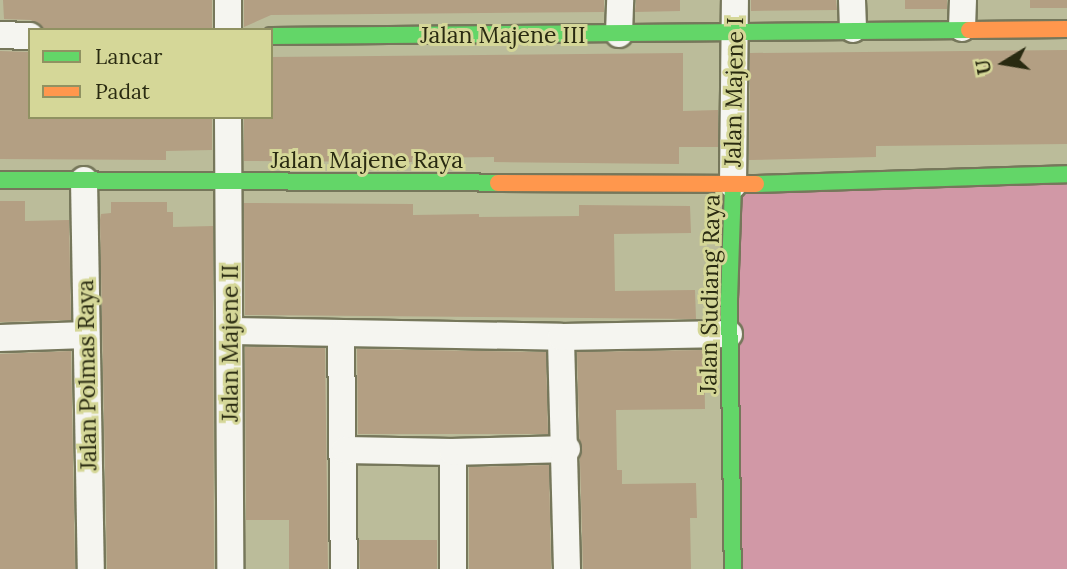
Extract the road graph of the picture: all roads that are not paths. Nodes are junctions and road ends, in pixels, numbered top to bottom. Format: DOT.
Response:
graph roads {
  1 [pos="228,0"];
  2 [pos="620,0"];
  3 [pos="735,0"];
  4 [pos="852,0"];
  5 [pos="963,0"];
  6 [pos="228,28"];
  7 [pos="962,28"];
  8 [pos="853,29"];
  9 [pos="1067,29"];
  10 [pos="619,34"];
  11 [pos="735,34"];
  12 [pos="0,35"];
  13 [pos="28,36"];
  14 [pos="273,36"];
  15 [pos="228,119"];
  16 [pos="1067,174"];
  17 [pos="0,180"];
  18 [pos="84,180"];
  19 [pos="228,182"];
  20 [pos="733,185"];
  21 [pos="232,331"];
  22 [pos="341,334"];
  23 [pos="729,334"];
  24 [pos="86,335"];
  25 [pos="561,337"];
  26 [pos="0,338"];
  27 [pos="567,449"];
  28 [pos="345,450"];
  29 [pos="453,452"];
  30 [pos="91,569"];
  31 [pos="230,569"];
  32 [pos="344,569"];
  33 [pos="453,569"];
  34 [pos="567,569"];
  35 [pos="733,569"];
  1 -- 6 [label="street"];
  2 -- 10 [label="street"];
  3 -- 11 [label="street, Jalan Majene I"];
  4 -- 8 [label="street"];
  5 -- 7 [label="street"];
  7 -- 8 [label="street, Jalan Majene III"];
  7 -- 9 [label="street, Jalan Majene III"];
  8 -- 11 [label="street, Jalan Majene III"];
  10 -- 11 [label="street, Jalan Majene III"];
  10 -- 14 [label="street, Jalan Majene III"];
  11 -- 20 [label="street, Jalan Majene I"];
  12 -- 13 [label="street"];
  15 -- 19 [label="street, Jalan Majene II"];
  16 -- 20 [label="street, Jalan Sudiang Raya"];
  17 -- 18 [label="street, Jalan Majene Raya"];
  18 -- 19 [label="street, Jalan Majene Raya"];
  18 -- 24 [label="street, Jalan Polmas Raya"];
  19 -- 20 [label="street, Jalan Majene Raya"];
  19 -- 21 [label="street, Jalan Majene II"];
  20 -- 23 [label="street, Jalan Sudiang Raya"];
  21 -- 22 [label="street"];
  21 -- 31 [label="street, Jalan Majene II"];
  22 -- 25 [label="street"];
  22 -- 28 [label="street"];
  23 -- 25 [label="street"];
  23 -- 35 [label="street, Jalan Sudiang Raya"];
  24 -- 26 [label="street"];
  24 -- 30 [label="street, Jalan Polmas Raya"];
  25 -- 27 [label="street"];
  27 -- 29 [label="street"];
  27 -- 34 [label="street"];
  28 -- 29 [label="street"];
  28 -- 32 [label="street"];
  29 -- 33 [label="street"];
}
